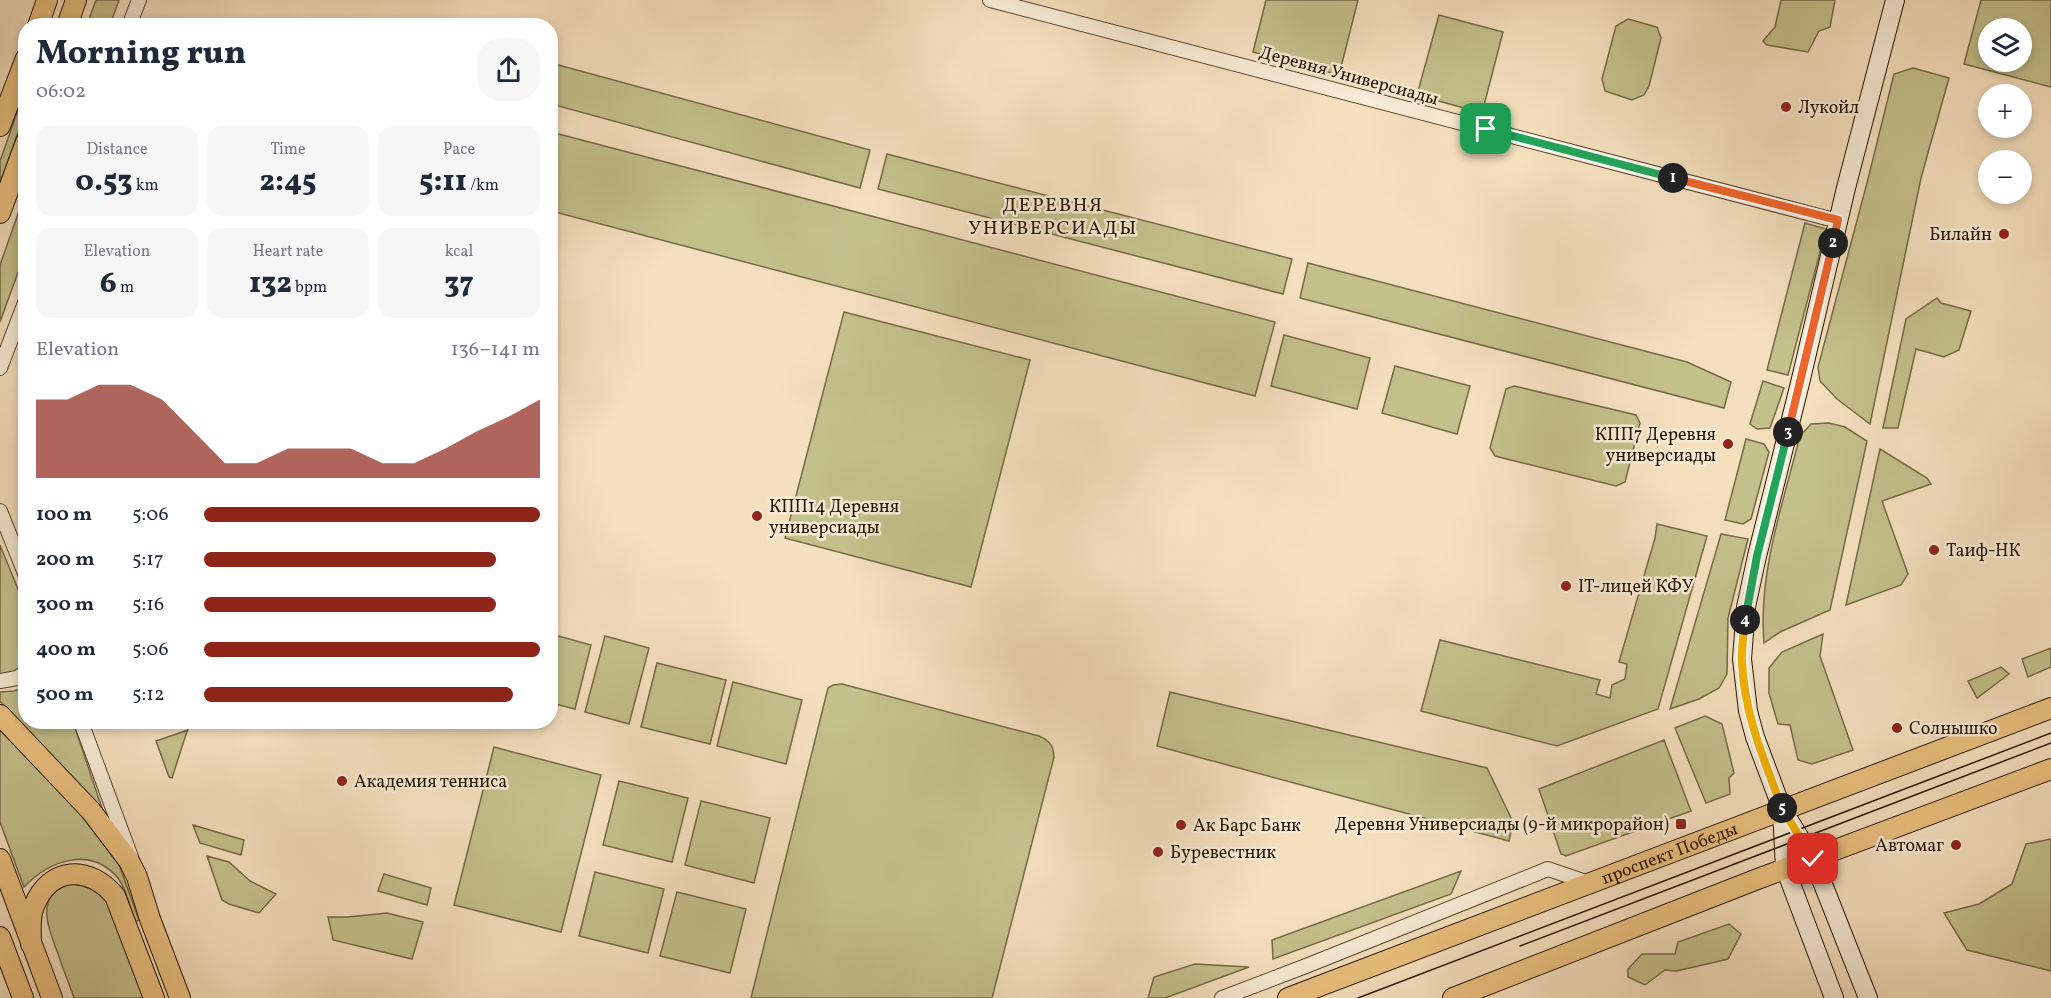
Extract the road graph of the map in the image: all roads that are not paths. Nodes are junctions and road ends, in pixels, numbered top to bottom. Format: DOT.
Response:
graph roads {
  1 [pos="47,0"];
  2 [pos="76,0"];
  3 [pos="138,0"];
  4 [pos="990,0"];
  5 [pos="1894,0"];
  6 [pos="41,18"];
  7 [pos="70,18"];
  8 [pos="132,18"];
  9 [pos="18,79"];
  10 [pos="0,126"];
  11 [pos="18,164"];
  12 [pos="0,213"];
  13 [pos="1838,220"];
  14 [pos="18,321"];
  15 [pos="0,368"];
  16 [pos="0,512"];
  17 [pos="18,556"];
  18 [pos="18,677"];
  19 [pos="0,681"];
  20 [pos="2051,708"];
  21 [pos="0,715"];
  22 [pos="84,729"];
  23 [pos="2051,769"];
  24 [pos="1782,809"];
  25 [pos="0,859"];
  26 [pos="1813,859"];
  27 [pos="1785,868"];
  28 [pos="137,877"];
  29 [pos="1589,883"];
  30 [pos="0,937"];
  31 [pos="31,944"];
  32 [pos="0,952"];
  33 [pos="14,974"];
  34 [pos="23,998"];
  35 [pos="52,998"];
  36 [pos="154,998"];
  37 [pos="180,998"];
  38 [pos="1221,998"];
  39 [pos="1288,998"];
  40 [pos="1453,998"];
  41 [pos="1834,998"];
  42 [pos="1868,998"];
  1 -- 6 [label="main road"];
  2 -- 7 [label="main road"];
  3 -- 8 [label="street"];
  4 -- 13 [label="street, Деревня Универсиады"];
  5 -- 13 [label="street"];
  9 -- 10 [label="main road"];
  11 -- 12 [label="main road"];
  13 -- 24 [label="street"];
  14 -- 15 [label="street"];
  16 -- 17 [label="street"];
  18 -- 19 [label="street"];
  20 -- 24 [label="main road, проспект Победы"];
  21 -- 28 [label="main road"];
  22 -- 28 [label="street"];
  23 -- 26 [label="main road"];
  24 -- 26 [label="street"];
  24 -- 27 [label="street"];
  24 -- 29 [label="main road, проспект Победы"];
  25 -- 31 [label="main road"];
  26 -- 27 [label="main road"];
  26 -- 42 [label="street"];
  27 -- 40 [label="main road"];
  27 -- 41 [label="street"];
  28 -- 37 [label="main road"];
  29 -- 38 [label="street"];
  29 -- 39 [label="main road, проспект Победы"];
  30 -- 33 [label="main road"];
  31 -- 35 [label="main road"];
  31 -- 36 [label="main road"];
  32 -- 33 [label="main road"];
  33 -- 34 [label="main road"];
}
